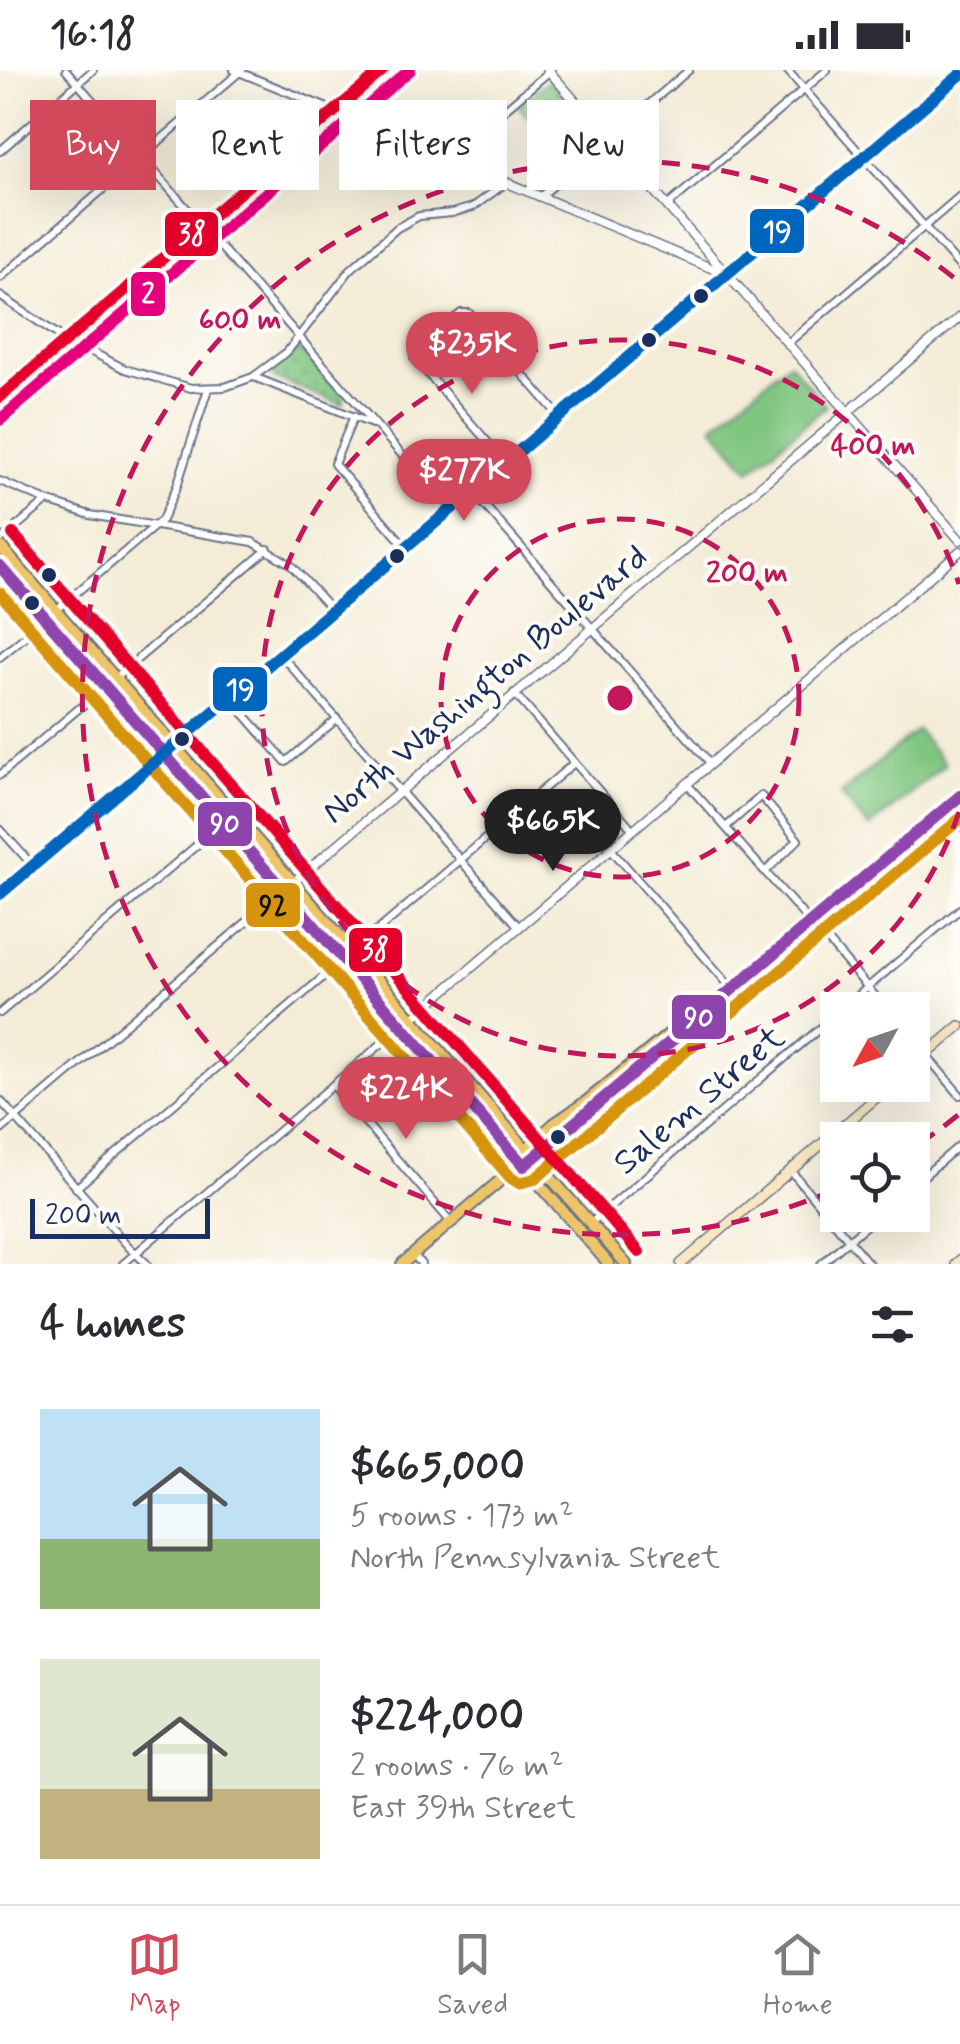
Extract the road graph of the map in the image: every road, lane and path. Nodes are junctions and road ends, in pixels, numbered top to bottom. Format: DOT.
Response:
graph roads {
  1 [pos="66,70"];
  2 [pos="94,70"];
  3 [pos="410,70"];
  4 [pos="550,70"];
  5 [pos="689,70"];
  6 [pos="787,70"];
  7 [pos="827,70"];
  8 [pos="238,71"];
  9 [pos="960,75"];
  10 [pos="78,83"];
  11 [pos="804,90"];
  12 [pos="93,100"];
  13 [pos="374,100"];
  14 [pos="576,100"];
  15 [pos="654,100"];
  16 [pos="507,108"];
  17 [pos="339,113"];
  18 [pos="339,129"];
  19 [pos="156,144"];
  20 [pos="0,151"];
  21 [pos="864,157"];
  22 [pos="156,172"];
  23 [pos="507,182"];
  24 [pos="102,190"];
  25 [pos="496,190"];
  26 [pos="548,190"];
  27 [pos="655,190"];
  28 [pos="960,196"];
  29 [pos="540,197"];
  30 [pos="668,205"];
  31 [pos="924,226"];
  32 [pos="213,238"];
  33 [pos="960,268"];
  34 [pos="728,274"];
  35 [pos="0,278"];
  36 [pos="0,296"];
  37 [pos="960,317"];
  38 [pos="300,338"];
  39 [pos="788,343"];
  40 [pos="84,348"];
  41 [pos="253,377"];
  42 [pos="208,389"];
  43 [pos="848,412"];
  44 [pos="354,416"];
  45 [pos="560,417"];
  46 [pos="0,420"];
  47 [pos="378,427"];
  48 [pos="506,463"];
  49 [pos="0,482"];
  50 [pos="472,492"];
  51 [pos="47,502"];
  52 [pos="450,510"];
  53 [pos="156,526"];
  54 [pos="960,540"];
  55 [pos="0,543"];
  56 [pos="268,548"];
  57 [pos="407,548"];
  58 [pos="960,551"];
  59 [pos="0,566"];
  60 [pos="56,610"];
  61 [pos="333,611"];
  62 [pos="46,619"];
  63 [pos="592,628"];
  64 [pos="281,655"];
  65 [pos="0,657"];
  66 [pos="115,678"];
  67 [pos="104,686"];
  68 [pos="514,694"];
  69 [pos="230,698"];
  70 [pos="337,719"];
  71 [pos="174,746"];
  72 [pos="164,755"];
  73 [pos="574,763"];
  74 [pos="711,764"];
  75 [pos="0,775"];
  76 [pos="688,784"];
  77 [pos="960,787"];
  78 [pos="400,792"];
  79 [pos="960,796"];
  80 [pos="945,809"];
  81 [pos="224,822"];
  82 [pos="960,827"];
  83 [pos="0,828"];
  84 [pos="726,828"];
  85 [pos="633,830"];
  86 [pos="611,849"];
  87 [pos="461,860"];
  88 [pos="33,866"];
  89 [pos="765,872"];
  90 [pos="293,882"];
  91 [pos="283,890"];
  92 [pos="0,894"];
  93 [pos="960,908"];
  94 [pos="809,920"];
  95 [pos="519,927"];
  96 [pos="354,952"];
  97 [pos="344,960"];
  98 [pos="728,984"];
  99 [pos="868,987"];
  100 [pos="862,992"];
  101 [pos="872,992"];
  102 [pos="0,1012"];
  103 [pos="412,1018"];
  104 [pos="402,1026"];
  105 [pos="960,1026"];
  106 [pos="820,1028"];
  107 [pos="930,1052"];
  108 [pos="930,1060"];
  109 [pos="333,1085"];
  110 [pos="960,1095"];
  111 [pos="0,1100"];
  112 [pos="871,1102"];
  113 [pos="16,1118"];
  114 [pos="0,1131"];
  115 [pos="960,1145"];
  116 [pos="526,1148"];
  117 [pos="535,1158"];
  118 [pos="519,1164"];
  119 [pos="790,1171"];
  120 [pos="930,1171"];
  121 [pos="76,1188"];
  122 [pos="451,1222"];
  123 [pos="592,1222"];
  124 [pos="858,1232"];
  125 [pos="849,1240"];
  126 [pos="135,1253"];
  127 [pos="418,1259"];
  128 [pos="122,1264"];
  129 [pos="147,1264"];
  130 [pos="402,1264"];
  131 [pos="609,1264"];
  132 [pos="626,1264"];
  133 [pos="680,1264"];
  134 [pos="820,1264"];
  135 [pos="869,1264"];
  1 -- 10 [label="street"];
  2 -- 10 [label="street"];
  3 -- 13 [label="main road"];
  4 -- 14 [label="street"];
  4 -- 16 [label="street"];
  5 -- 15 [label="street"];
  6 -- 11 [label="street"];
  7 -- 11 [label="street"];
  8 -- 17 [label="street"];
  8 -- 19 [label="street"];
  9 -- 21 [label="main road"];
  10 -- 12 [label="street"];
  10 -- 20 [label="street"];
  11 -- 21 [label="street"];
  11 -- 30 [label="street"];
  18 -- 32 [label="main road"];
  21 -- 31 [label="street"];
  21 -- 34 [label="main road"];
  22 -- 32 [label="street"];
  23 -- 29 [label="street"];
  24 -- 35 [label="street"];
  25 -- 38 [label="street"];
  26 -- 29 [label="street"];
  27 -- 30 [label="street"];
  28 -- 31 [label="street"];
  29 -- 34 [label="street"];
  30 -- 34 [label="street"];
  31 -- 33 [label="street"];
  31 -- 39 [label="street"];
  32 -- 38 [label="street"];
  32 -- 40 [label="main road"];
  34 -- 39 [label="street"];
  34 -- 45 [label="main road"];
  36 -- 40 [label="street"];
  37 -- 43 [label="street, North Washington Boulevard"];
  38 -- 41 [label="street"];
  38 -- 47 [label="street"];
  39 -- 43 [label="street"];
  40 -- 42 [label="street"];
  40 -- 46 [label="main road"];
  41 -- 42 [label="street"];
  41 -- 44 [label="street"];
  42 -- 53 [label="street"];
  43 -- 54 [label="street"];
  43 -- 63 [label="street, North Washington Boulevard"];
  44 -- 47 [label="street"];
  44 -- 57 [label="street"];
  45 -- 48 [label="main road"];
  45 -- 48 [label="street"];
  47 -- 52 [label="street"];
  48 -- 50 [label="main road"];
  49 -- 51 [label="street"];
  50 -- 52 [label="main road"];
  50 -- 63 [label="street"];
  51 -- 53 [label="street"];
  51 -- 55 [label="street"];
  52 -- 57 [label="main road"];
  53 -- 56 [label="street"];
  53 -- 60 [label="street"];
  55 -- 60 [label="main road"];
  56 -- 61 [label="street"];
  56 -- 66 [label="street"];
  57 -- 61 [label="main road"];
  58 -- 74 [label="street"];
  59 -- 62 [label="main road"];
  60 -- 66 [label="main road"];
  61 -- 64 [label="main road"];
  62 -- 65 [label="street"];
  62 -- 67 [label="main road"];
  63 -- 68 [label="street, North Washington Boulevard"];
  63 -- 74 [label="street"];
  64 -- 69 [label="main road"];
  64 -- 70 [label="street"];
  66 -- 67 [label="street"];
  66 -- 71 [label="main road"];
  67 -- 72 [label="main road"];
  67 -- 75 [label="street"];
  68 -- 73 [label="street"];
  68 -- 78 [label="street, North Washington Boulevard"];
  69 -- 70 [label="street"];
  69 -- 71 [label="main road"];
  70 -- 78 [label="street"];
  71 -- 72 [label="main road"];
  71 -- 90 [label="main road"];
  72 -- 81 [label="main road"];
  72 -- 88 [label="main road"];
  73 -- 85 [label="street"];
  73 -- 87 [label="street"];
  74 -- 76 [label="street"];
  76 -- 84 [label="street"];
  76 -- 85 [label="street"];
  77 -- 94 [label="main road"];
  78 -- 87 [label="street"];
  78 -- 90 [label="street, North Washington Boulevard"];
  79 -- 80 [label="main road"];
  80 -- 82 [label="street"];
  80 -- 94 [label="main road"];
  81 -- 91 [label="main road"];
  81 -- 102 [label="street"];
  83 -- 88 [label="street"];
  84 -- 89 [label="street"];
  84 -- 89 [label="street"];
  85 -- 86 [label="street"];
  86 -- 95 [label="street"];
  86 -- 98 [label="street"];
  87 -- 95 [label="street"];
  87 -- 96 [label="street"];
  88 -- 92 [label="main road"];
  89 -- 94 [label="street"];
  90 -- 91 [label="street, North Washington Boulevard"];
  90 -- 96 [label="main road"];
  91 -- 97 [label="main road"];
  91 -- 113 [label="street, North Washington Boulevard"];
  93 -- 99 [label="street, Salem Street"];
  94 -- 98 [label="main road"];
  94 -- 99 [label="street"];
  94 -- 117 [label="main road"];
  95 -- 103 [label="street"];
  96 -- 97 [label="street"];
  96 -- 103 [label="main road"];
  97 -- 104 [label="main road"];
  97 -- 121 [label="street"];
  98 -- 116 [label="main road"];
  99 -- 100 [label="street, Salem Street"];
  99 -- 101 [label="street"];
  103 -- 104 [label="street"];
  103 -- 116 [label="main road"];
  104 -- 109 [label="street"];
  104 -- 118 [label="main road"];
  105 -- 107 [label="main road"];
  106 -- 123 [label="street, Salem Street"];
  108 -- 110 [label="street"];
  109 -- 122 [label="street"];
  109 -- 126 [label="street"];
  111 -- 113 [label="street"];
  112 -- 119 [label="main road"];
  113 -- 114 [label="street, North Washington Boulevard"];
  113 -- 121 [label="street"];
  115 -- 120 [label="street"];
  116 -- 117 [label="main road"];
  116 -- 118 [label="main road"];
  117 -- 118 [label="main road"];
  117 -- 123 [label="main road"];
  118 -- 122 [label="main road"];
  118 -- 131 [label="main road"];
  119 -- 125 [label="street"];
  119 -- 133 [label="main road"];
  121 -- 126 [label="street"];
  122 -- 127 [label="main road"];
  123 -- 132 [label="main road"];
  124 -- 125 [label="street"];
  125 -- 134 [label="street"];
  125 -- 135 [label="street"];
  126 -- 128 [label="street"];
  126 -- 129 [label="street"];
  127 -- 130 [label="main road"];
}
